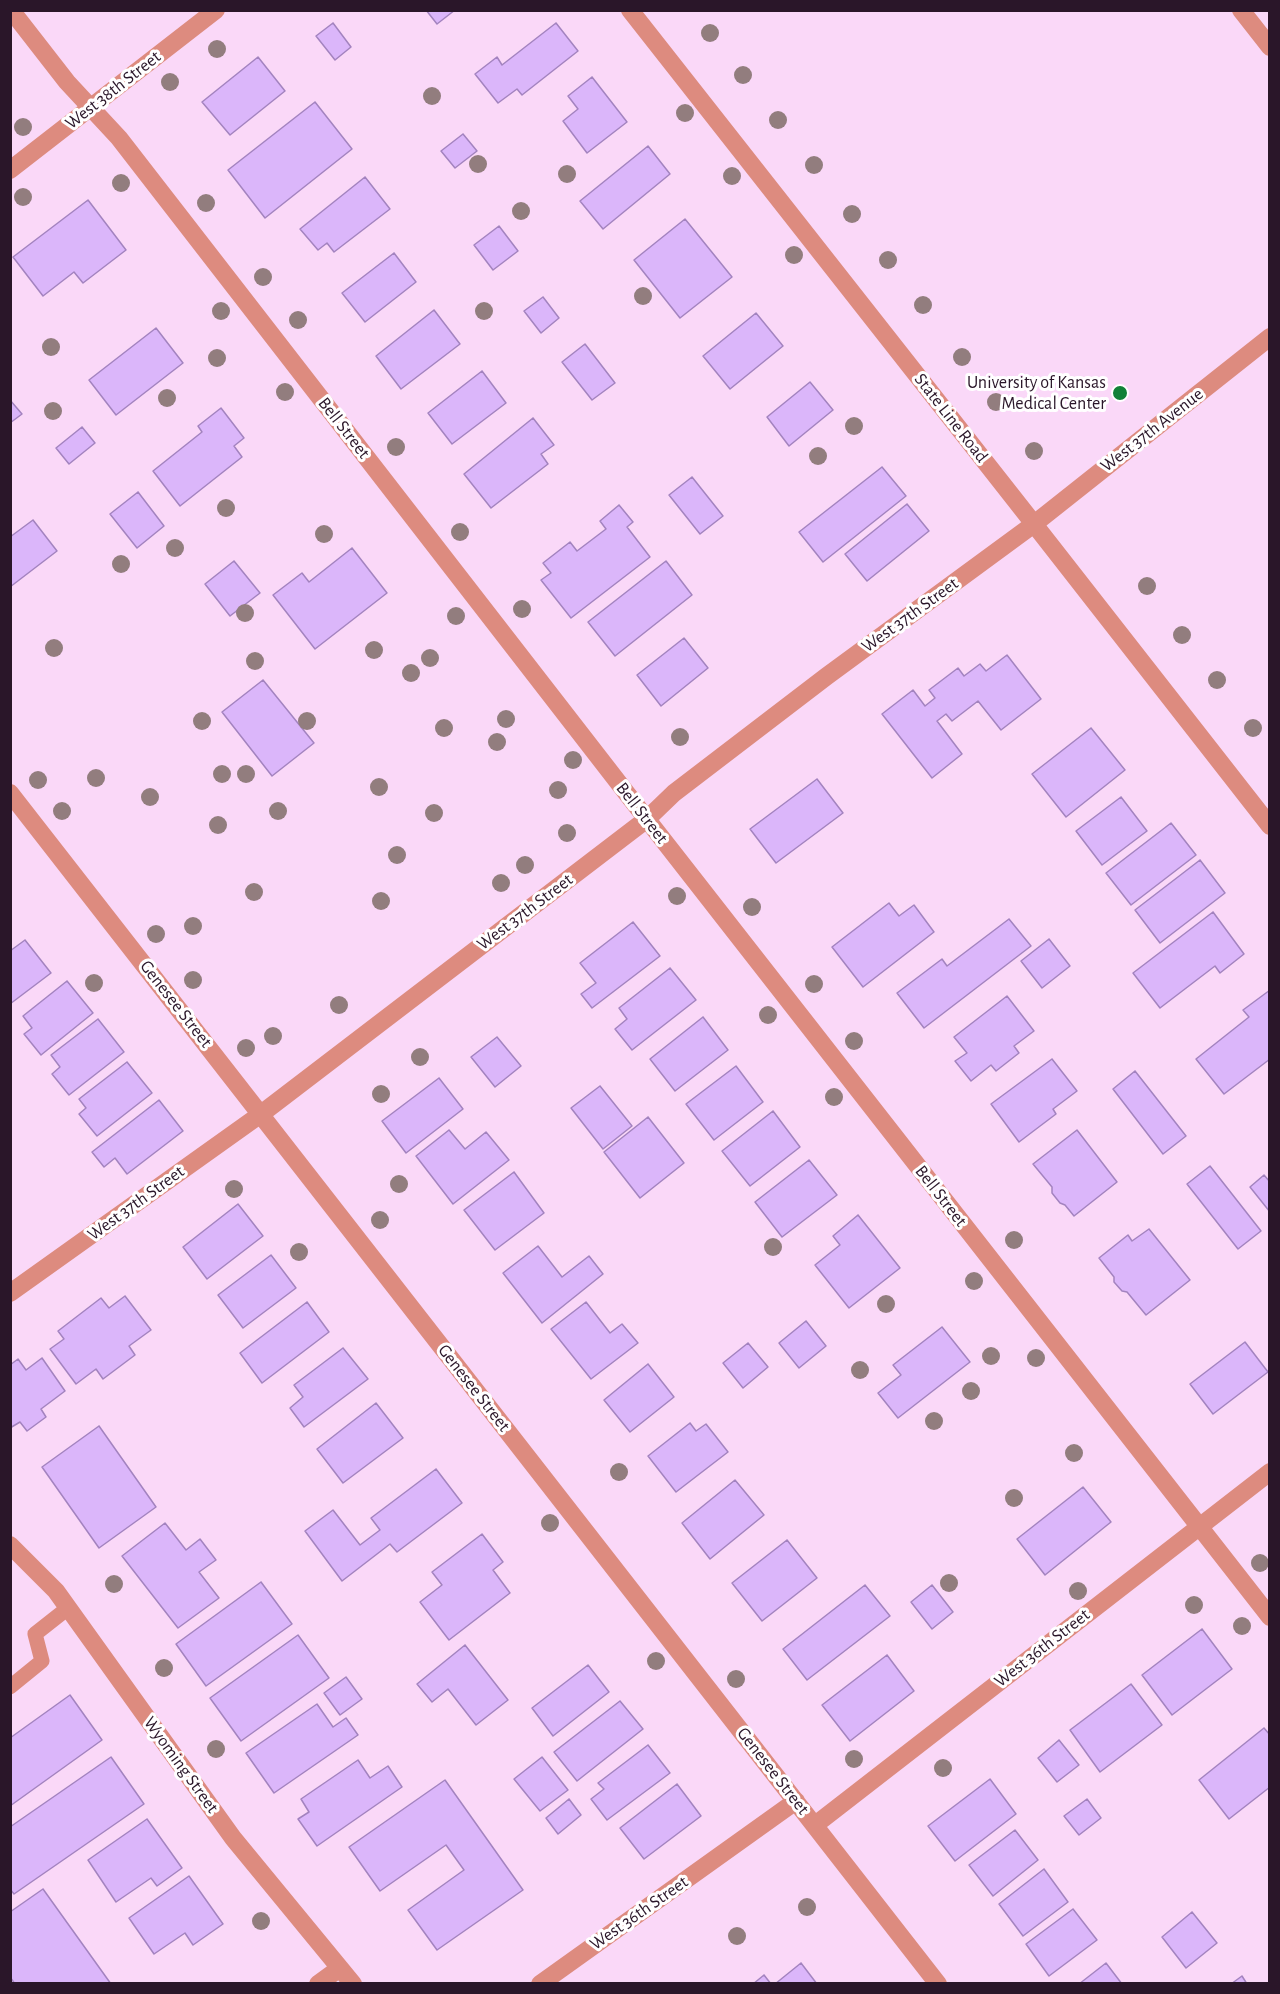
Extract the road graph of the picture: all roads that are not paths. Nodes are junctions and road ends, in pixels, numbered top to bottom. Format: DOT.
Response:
graph roads {
  1 [pos="12,10"];
  2 [pos="216,10"];
  3 [pos="630,10"];
  4 [pos="1242,10"];
  5 [pos="1269,47"];
  6 [pos="91,107"];
  7 [pos="10,171"];
  8 [pos="1269,337"];
  9 [pos="1034,524"];
  10 [pos="10,793"];
  11 [pos="646,819"];
  12 [pos="1269,826"];
  13 [pos="261,1113"];
  14 [pos="10,1293"];
  15 [pos="1269,1472"];
  16 [pos="1198,1526"];
  17 [pos="10,1545"];
  18 [pos="68,1608"];
  19 [pos="1269,1617"];
  20 [pos="10,1687"];
  21 [pos="796,1801"];
  22 [pos="815,1825"];
  23 [pos="340,1968"];
  24 [pos="318,1983"];
  25 [pos="353,1983"];
  26 [pos="540,1983"];
  27 [pos="938,1983"];
  1 -- 6 [label="street, Bell Street"];
  2 -- 6 [label="street, West 38th Street"];
  3 -- 9 [label="street, State Line Road"];
  4 -- 5 [label="street"];
  6 -- 7 [label="street, West 38th Street"];
  6 -- 11 [label="street, Bell Street"];
  8 -- 9 [label="street, West 37th Avenue"];
  9 -- 11 [label="street, West 37th Street"];
  9 -- 12 [label="street, State Line Road"];
  10 -- 13 [label="street, Genesee Street"];
  11 -- 13 [label="street, West 37th Street"];
  11 -- 16 [label="street, Bell Street"];
  13 -- 14 [label="street, West 37th Street"];
  13 -- 21 [label="street, Genesee Street"];
  15 -- 16 [label="street, West 36th Street"];
  16 -- 19 [label="street, Bell Street"];
  16 -- 22 [label="street, West 36th Street"];
  17 -- 18 [label="street, Wyoming Street"];
  18 -- 20 [label="lane"];
  18 -- 23 [label="street, Wyoming Street"];
  21 -- 22 [label="street, Genesee Street"];
  21 -- 26 [label="street, West 36th Street"];
  22 -- 27 [label="street, Genesee Street"];
  23 -- 24 [label="street"];
  23 -- 25 [label="street, Wyoming Street"];
}
